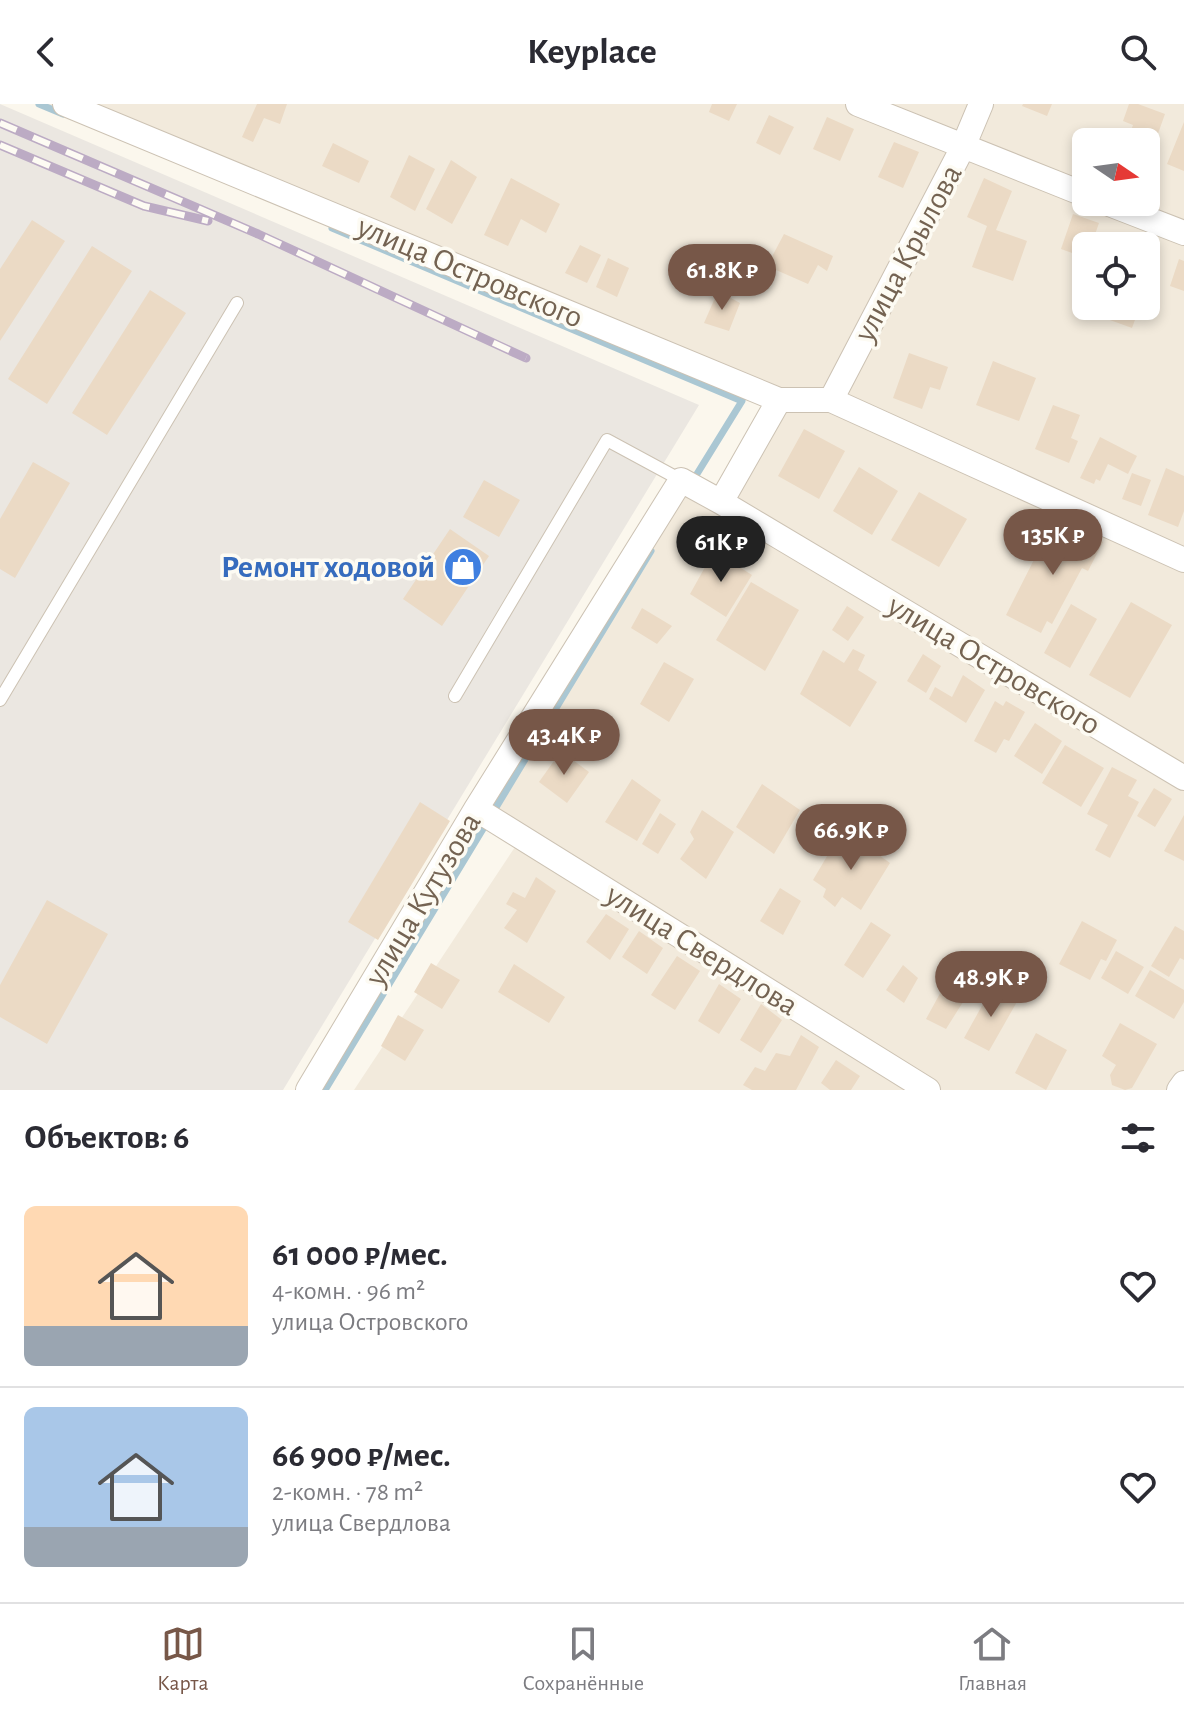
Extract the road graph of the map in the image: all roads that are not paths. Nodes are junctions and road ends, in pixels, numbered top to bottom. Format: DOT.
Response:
graph roads {
  1 [pos="65,104"];
  2 [pos="858,104"];
  3 [pos="981,104"];
  4 [pos="963,147"];
  5 [pos="1072,190"];
  6 [pos="1140,216"];
  7 [pos="1184,233"];
  8 [pos="237,303"];
  9 [pos="779,400"];
  10 [pos="831,400"];
  11 [pos="681,480"];
  12 [pos="721,502"];
  13 [pos="1184,560"];
  14 [pos="455,696"];
  15 [pos="0,700"];
  16 [pos="1184,778"];
  17 [pos="476,809"];
  18 [pos="1184,1083"];
  19 [pos="308,1090"];
  20 [pos="928,1090"];
  21 [pos="1179,1090"];
  1 -- 9 [label="street, улица Островского"];
  2 -- 4 [label="street"];
  3 -- 4 [label="street, улица Крылова"];
  4 -- 5 [label="street"];
  4 -- 10 [label="street, улица Крылова"];
  6 -- 7 [label="street"];
  8 -- 15 [label="lane"];
  9 -- 10 [label="street, улица Островского"];
  9 -- 12 [label="street"];
  10 -- 13 [label="street, улица Островского"];
  11 -- 12 [label="street"];
  11 -- 14 [label="lane"];
  11 -- 17 [label="street, улица Кутузова"];
  12 -- 16 [label="street, улица Островского"];
  17 -- 19 [label="street, улица Кутузова"];
  17 -- 20 [label="street, улица Свердлова"];
  18 -- 21 [label="street"];
}
